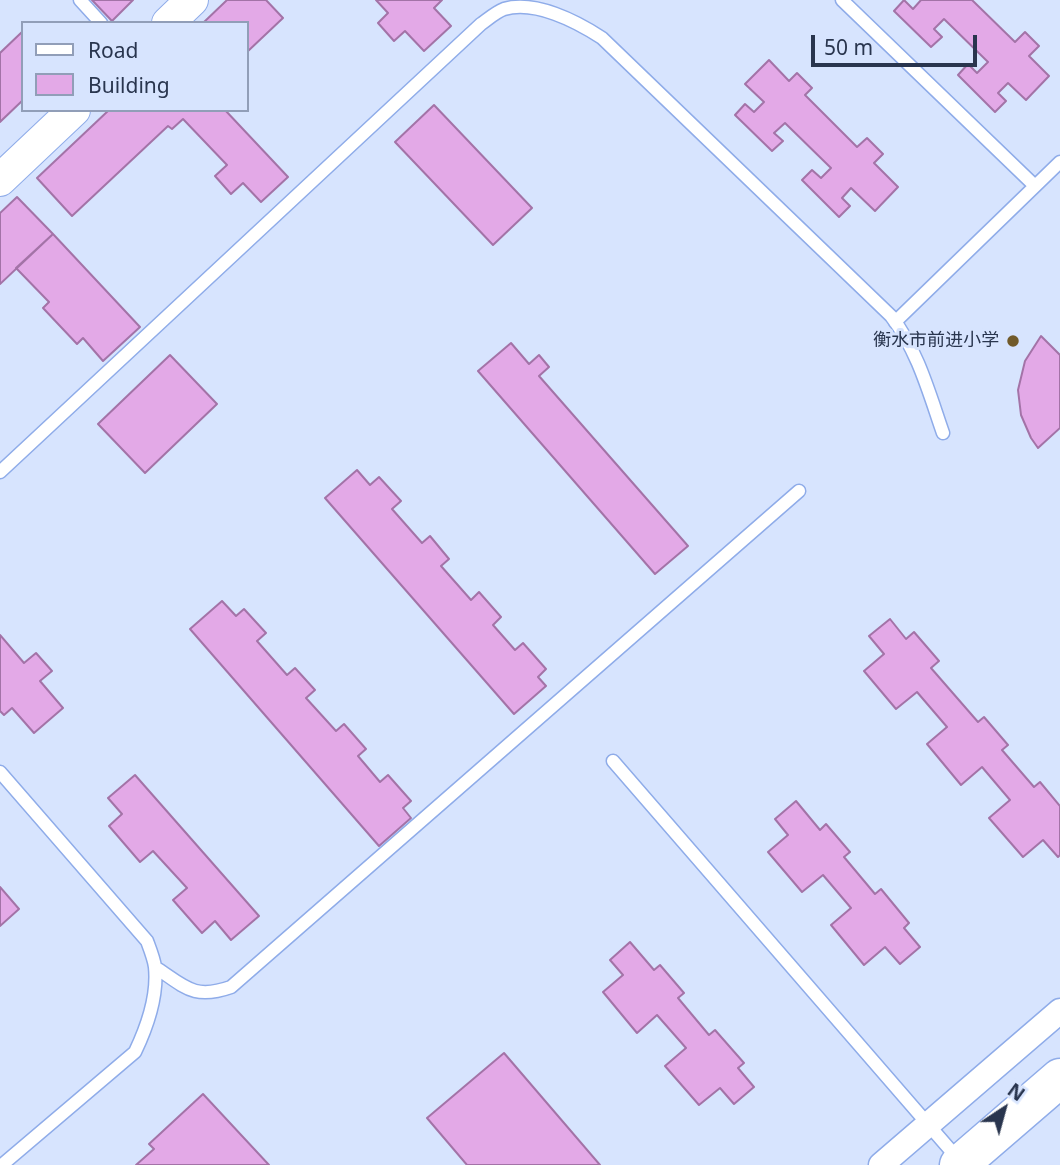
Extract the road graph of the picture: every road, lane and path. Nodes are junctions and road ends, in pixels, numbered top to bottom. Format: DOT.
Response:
graph roads {
  1 [pos="80,0"];
  2 [pos="192,0"];
  3 [pos="842,0"];
  4 [pos="99,21"];
  5 [pos="170,21"];
  6 [pos="72,112"];
  7 [pos="1060,162"];
  8 [pos="0,180"];
  9 [pos="1035,186"];
  10 [pos="895,322"];
  11 [pos="943,433"];
  12 [pos="0,472"];
  13 [pos="799,491"];
  14 [pos="613,761"];
  15 [pos="0,772"];
  16 [pos="155,967"];
  17 [pos="1060,1011"];
  18 [pos="1060,1078"];
  19 [pos="929,1124"];
  20 [pos="960,1164"];
  21 [pos="2,1165"];
  22 [pos="881,1165"];
  1 -- 4 [label="lane"];
  2 -- 5 [label="street"];
  3 -- 9 [label="lane"];
  6 -- 8 [label="street"];
  7 -- 9 [label="lane"];
  9 -- 10 [label="lane"];
  10 -- 11 [label="lane"];
  10 -- 12 [label="lane"];
  13 -- 16 [label="lane"];
  14 -- 19 [label="lane"];
  15 -- 16 [label="lane"];
  16 -- 21 [label="lane"];
  17 -- 19 [label="street"];
  18 -- 20 [label="main road"];
  19 -- 20 [label="lane"];
  19 -- 22 [label="street"];
}
